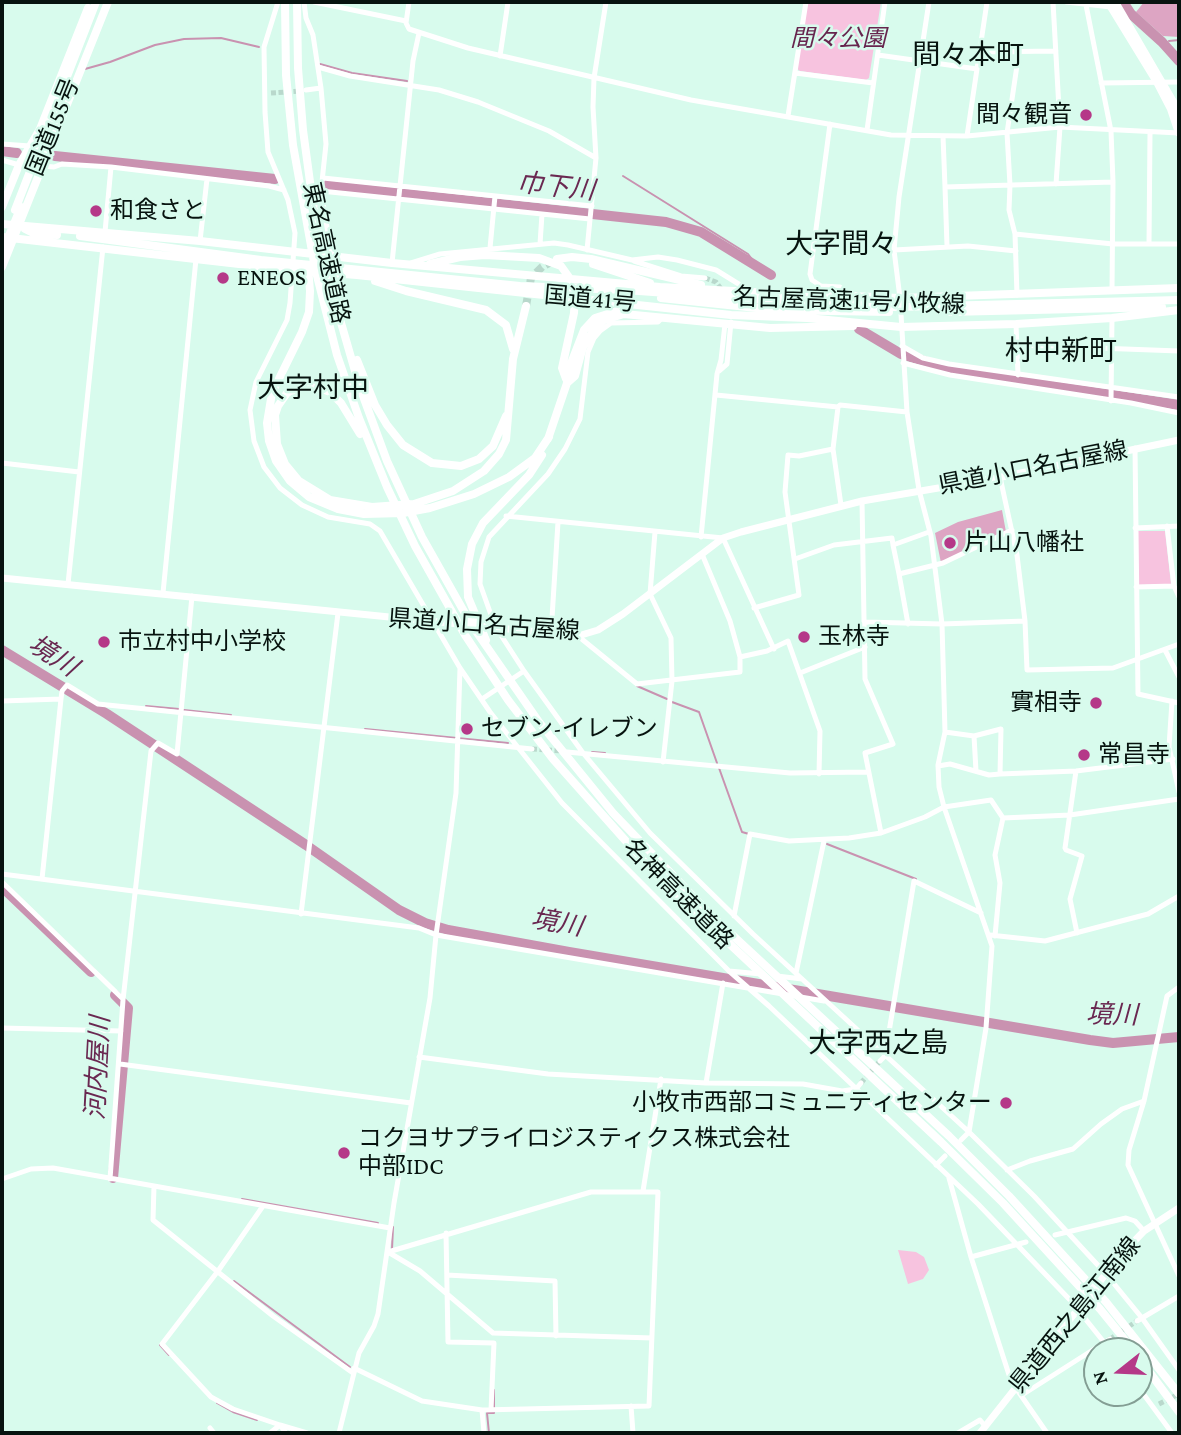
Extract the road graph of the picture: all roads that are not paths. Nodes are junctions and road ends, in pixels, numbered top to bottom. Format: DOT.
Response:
graph roads {
  1 [pos="93,2"];
  2 [pos="106,2"];
  3 [pos="278,2"];
  4 [pos="285,2"];
  5 [pos="297,2"];
  6 [pos="304,2"];
  7 [pos="314,2"];
  8 [pos="409,2"];
  9 [pos="508,2"];
  10 [pos="606,2"];
  11 [pos="806,2"];
  12 [pos="886,2"];
  13 [pos="929,2"];
  14 [pos="987,2"];
  15 [pos="1053,2"];
  16 [pos="1066,2"];
  17 [pos="1112,4"];
  18 [pos="1086,5"];
  19 [pos="406,21"];
  20 [pos="90,27"];
  21 [pos="419,33"];
  22 [pos="1056,51"];
  23 [pos="980,52"];
  24 [pos="1019,52"];
  25 [pos="878,55"];
  26 [pos="500,56"];
  27 [pos="919,61"];
  28 [pos="318,67"];
  29 [pos="977,69"];
  30 [pos="795,73"];
  31 [pos="594,78"];
  32 [pos="1160,82"];
  33 [pos="1179,82"];
  34 [pos="873,83"];
  35 [pos="1101,83"];
  36 [pos="411,85"];
  37 [pos="321,88"];
  38 [pos="306,90"];
  39 [pos="1179,113"];
  40 [pos="788,116"];
  41 [pos="830,124"];
  42 [pos="1060,127"];
  43 [pos="867,130"];
  44 [pos="1111,131"];
  45 [pos="1007,133"];
  46 [pos="1150,133"];
  47 [pos="1179,133"];
  48 [pos="909,136"];
  49 [pos="943,136"];
  50 [pos="967,136"];
  51 [pos="2,144"];
  52 [pos="31,146"];
  53 [pos="596,158"];
  54 [pos="2,160"];
  55 [pos="19,165"];
  56 [pos="42,166"];
  57 [pos="111,167"];
  58 [pos="323,178"];
  59 [pos="207,179"];
  60 [pos="1113,182"];
  61 [pos="1056,184"];
  62 [pos="1010,185"];
  63 [pos="400,186"];
  64 [pos="945,187"];
  65 [pos="284,190"];
  66 [pos="321,191"];
  67 [pos="495,196"];
  68 [pos="399,198"];
  69 [pos="592,206"];
  70 [pos="2,207"];
  71 [pos="494,209"];
  72 [pos="542,214"];
  73 [pos="590,219"];
  74 [pos="2,224"];
  75 [pos="20,226"];
  76 [pos="105,232"];
  77 [pos="1015,234"];
  78 [pos="14,238"];
  79 [pos="2,239"];
  80 [pos="200,240"];
  81 [pos="540,244"];
  82 [pos="1113,244"];
  83 [pos="1149,244"];
  84 [pos="1179,244"];
  85 [pos="947,246"];
  86 [pos="103,247"];
  87 [pos="490,248"];
  88 [pos="587,250"];
  89 [pos="894,250"];
  90 [pos="293,251"];
  91 [pos="1016,251"];
  92 [pos="2,252"];
  93 [pos="332,257"];
  94 [pos="196,259"];
  95 [pos="632,260"];
  96 [pos="392,263"];
  97 [pos="408,264"];
  98 [pos="423,266"];
  99 [pos="2,267"];
  100 [pos="292,270"];
  101 [pos="357,275"];
  102 [pos="705,278"];
  103 [pos="314,281"];
  104 [pos="330,284"];
  105 [pos="660,287"];
  106 [pos="1179,288"];
  107 [pos="1112,290"];
  108 [pos="752,292"];
  109 [pos="1017,295"];
  110 [pos="849,296"];
  111 [pos="900,298"];
  112 [pos="579,299"];
  113 [pos="1179,300"];
  114 [pos="1018,305"];
  115 [pos="526,306"];
  116 [pos="657,306"];
  117 [pos="1152,308"];
  118 [pos="1179,308"];
  119 [pos="670,309"];
  120 [pos="731,315"];
  121 [pos="1112,318"];
  122 [pos="725,324"];
  123 [pos="1016,324"];
  124 [pos="901,327"];
  125 [pos="902,345"];
  126 [pos="1016,345"];
  127 [pos="1113,348"];
  128 [pos="1179,351"];
  129 [pos="513,359"];
  130 [pos="903,363"];
  131 [pos="717,374"];
  132 [pos="1018,375"];
  133 [pos="567,383"];
  134 [pos="1112,388"];
  135 [pos="716,395"];
  136 [pos="1179,397"];
  137 [pos="509,399"];
  138 [pos="1111,401"];
  139 [pos="838,407"];
  140 [pos="907,412"];
  141 [pos="1179,414"];
  142 [pos="549,437"];
  143 [pos="1179,440"];
  144 [pos="1135,448"];
  145 [pos="833,449"];
  146 [pos="2,463"];
  147 [pos="79,471"];
  148 [pos="1000,477"];
  149 [pos="919,491"];
  150 [pos="862,500"];
  151 [pos="392,502"];
  152 [pos="841,505"];
  153 [pos="506,516"];
  154 [pos="790,519"];
  155 [pos="558,522"];
  156 [pos="1179,526"];
  157 [pos="1167,527"];
  158 [pos="1135,528"];
  159 [pos="1012,530"];
  160 [pos="655,532"];
  161 [pos="929,532"];
  162 [pos="701,537"];
  163 [pos="723,538"];
  164 [pos="864,543"];
  165 [pos="893,545"];
  166 [pos="702,554"];
  167 [pos="795,559"];
  168 [pos="934,564"];
  169 [pos="899,574"];
  170 [pos="2,578"];
  171 [pos="68,584"];
  172 [pos="1174,586"];
  173 [pos="1136,587"];
  174 [pos="163,593"];
  175 [pos="650,594"];
  176 [pos="192,596"];
  177 [pos="1179,597"];
  178 [pos="754,608"];
  179 [pos="468,612"];
  180 [pos="338,613"];
  181 [pos="1025,621"];
  182 [pos="432,622"];
  183 [pos="865,622"];
  184 [pos="908,624"];
  185 [pos="942,624"];
  186 [pos="497,630"];
  187 [pos="551,634"];
  188 [pos="578,636"];
  189 [pos="1179,644"];
  190 [pos="864,647"];
  191 [pos="774,649"];
  192 [pos="1165,650"];
  193 [pos="740,657"];
  194 [pos="1137,660"];
  195 [pos="460,667"];
  196 [pos="524,671"];
  197 [pos="800,673"];
  198 [pos="1179,677"];
  199 [pos="671,681"];
  200 [pos="61,699"];
  201 [pos="482,699"];
  202 [pos="2,701"];
  203 [pos="1176,702"];
  204 [pos="180,712"];
  205 [pos="324,729"];
  206 [pos="945,732"];
  207 [pos="974,736"];
  208 [pos="457,741"];
  209 [pos="1179,746"];
  210 [pos="1169,747"];
  211 [pos="518,748"];
  212 [pos="532,749"];
  213 [pos="567,752"];
  214 [pos="583,752"];
  215 [pos="1173,759"];
  216 [pos="663,762"];
  217 [pos="938,766"];
  218 [pos="976,771"];
  219 [pos="1076,771"];
  220 [pos="868,772"];
  221 [pos="819,774"];
  222 [pos="1000,774"];
  223 [pos="1179,792"];
  224 [pos="1179,799"];
  225 [pos="944,807"];
  226 [pos="1070,815"];
  227 [pos="1003,818"];
  228 [pos="881,833"];
  229 [pos="824,841"];
  230 [pos="2,874"];
  231 [pos="42,879"];
  232 [pos="2,882"];
  233 [pos="135,893"];
  234 [pos="1179,896"];
  235 [pos="301,914"];
  236 [pos="981,914"];
  237 [pos="734,916"];
  238 [pos="1077,933"];
  239 [pos="436,935"];
  240 [pos="992,936"];
  241 [pos="729,971"];
  242 [pos="796,973"];
  243 [pos="803,980"];
  244 [pos="723,983"];
  245 [pos="747,987"];
  246 [pos="1179,987"];
  247 [pos="123,1000"];
  248 [pos="824,1001"];
  249 [pos="2,1028"];
  250 [pos="121,1031"];
  251 [pos="419,1057"];
  252 [pos="882,1058"];
  253 [pos="120,1064"];
  254 [pos="661,1079"];
  255 [pos="706,1083"];
  256 [pos="861,1083"];
  257 [pos="856,1089"];
  258 [pos="1144,1101"];
  259 [pos="411,1102"];
  260 [pos="969,1132"];
  261 [pos="961,1140"];
  262 [pos="945,1156"];
  263 [pos="936,1165"];
  264 [pos="1007,1170"];
  265 [pos="949,1178"];
  266 [pos="2,1179"];
  267 [pos="110,1179"];
  268 [pos="154,1186"];
  269 [pos="643,1191"];
  270 [pos="263,1206"];
  271 [pos="1179,1208"];
  272 [pos="1156,1222"];
  273 [pos="390,1228"];
  274 [pos="1144,1231"];
  275 [pos="1069,1232"];
  276 [pos="446,1233"];
  277 [pos="1055,1236"];
  278 [pos="1026,1242"];
  279 [pos="1017,1245"];
  280 [pos="388,1252"];
  281 [pos="971,1257"];
  282 [pos="218,1272"];
  283 [pos="1106,1274"];
  284 [pos="447,1275"];
  285 [pos="1179,1276"];
  286 [pos="447,1295"];
  287 [pos="1179,1296"];
  288 [pos="1078,1309"];
  289 [pos="1140,1320"];
  290 [pos="555,1336"];
  291 [pos="1103,1337"];
  292 [pos="1123,1337"];
  293 [pos="652,1338"];
  294 [pos="1083,1356"];
  295 [pos="1179,1370"];
  296 [pos="354,1371"];
  297 [pos="1153,1377"];
  298 [pos="1016,1387"];
  299 [pos="1179,1394"];
  300 [pos="1022,1395"];
  301 [pos="1153,1403"];
  302 [pos="631,1406"];
  303 [pos="482,1410"];
  304 [pos="491,1410"];
  305 [pos="1179,1412"];
  306 [pos="280,1425"];
  307 [pos="985,1426"];
  308 [pos="270,1433"];
  309 [pos="286,1433"];
  310 [pos="307,1433"];
  311 [pos="339,1433"];
  312 [pos="484,1433"];
  313 [pos="633,1433"];
  314 [pos="958,1433"];
  315 [pos="980,1433"];
  316 [pos="1047,1433"];
  317 [pos="1172,1433"];
  1 -- 20 [label="highway, 国道155号"];
  1 -- 52 [label="highway"];
  2 -- 20 [label="highway, 国道155号"];
  2 -- 56 [label="highway"];
  3 -- 65 [label="street"];
  4 -- 103 [label="highway, 東名高速道路"];
  5 -- 104 [label="highway, 東名高速道路"];
  6 -- 28 [label="street"];
  7 -- 19 [label="street"];
  8 -- 19 [label="street"];
  9 -- 26 [label="street"];
  10 -- 31 [label="street"];
  11 -- 30 [label="street"];
  12 -- 25 [label="street"];
  13 -- 27 [label="street"];
  14 -- 23 [label="street"];
  15 -- 22 [label="street"];
  16 -- 18 [label="street"];
  17 -- 18 [label="street"];
  17 -- 32 [label="highway"];
  18 -- 35 [label="street"];
  19 -- 21 [label="street"];
  20 -- 79 [label="highway, 国道155号"];
  20 -- 92 [label="highway, 国道155号"];
  21 -- 26 [label="street"];
  21 -- 36 [label="street"];
  22 -- 24 [label="street"];
  22 -- 42 [label="street"];
  23 -- 24 [label="street"];
  23 -- 29 [label="street"];
  24 -- 45 [label="street"];
  25 -- 27 [label="street"];
  25 -- 34 [label="street"];
  26 -- 31 [label="street"];
  27 -- 29 [label="street"];
  27 -- 48 [label="street"];
  28 -- 36 [label="street"];
  28 -- 37 [label="street"];
  29 -- 50 [label="street"];
  30 -- 34 [label="street"];
  30 -- 40 [label="street"];
  31 -- 40 [label="street"];
  31 -- 53 [label="street"];
  32 -- 33 [label="street"];
  32 -- 35 [label="street"];
  32 -- 39 [label="highway"];
  32 -- 47 [label="highway"];
  34 -- 43 [label="street"];
  35 -- 44 [label="street"];
  36 -- 53 [label="street"];
  36 -- 63 [label="street"];
  37 -- 38 [label="street"];
  37 -- 58 [label="street"];
  40 -- 41 [label="street"];
  41 -- 43 [label="street"];
  41 -- 110 [label="street"];
  42 -- 44 [label="street"];
  42 -- 45 [label="street"];
  42 -- 61 [label="street"];
  43 -- 48 [label="street"];
  44 -- 46 [label="street"];
  44 -- 60 [label="street"];
  45 -- 50 [label="street"];
  45 -- 62 [label="street"];
  46 -- 47 [label="street"];
  46 -- 83 [label="street"];
  48 -- 49 [label="street"];
  48 -- 89 [label="street"];
  49 -- 50 [label="street"];
  49 -- 64 [label="street"];
  51 -- 52 [label="street"];
  52 -- 55 [label="highway"];
  53 -- 69 [label="street"];
  54 -- 55 [label="street"];
  55 -- 70 [label="highway"];
  56 -- 57 [label="street"];
  56 -- 75 [label="highway"];
  57 -- 59 [label="street"];
  57 -- 76 [label="street"];
  58 -- 63 [label="street"];
  58 -- 66 [label="street"];
  59 -- 65 [label="street"];
  59 -- 80 [label="street"];
  60 -- 61 [label="street"];
  60 -- 82 [label="street"];
  61 -- 62 [label="street"];
  62 -- 64 [label="street"];
  62 -- 77 [label="street"];
  63 -- 67 [label="street"];
  63 -- 68 [label="street"];
  64 -- 85 [label="street"];
  65 -- 90 [label="street"];
  66 -- 68 [label="street"];
  66 -- 93 [label="street"];
  67 -- 69 [label="street"];
  67 -- 71 [label="street"];
  68 -- 71 [label="street"];
  68 -- 96 [label="street"];
  69 -- 73 [label="street"];
  71 -- 72 [label="street"];
  71 -- 87 [label="street"];
  72 -- 73 [label="street"];
  72 -- 81 [label="street"];
  73 -- 88 [label="street"];
  74 -- 75 [label="highway, 国道41号"];
  75 -- 76 [label="highway, 国道41号"];
  75 -- 78 [label="highway"];
  75 -- 114 [label="highway, 名古屋高速11号小牧線"];
  76 -- 80 [label="highway, 国道41号"];
  77 -- 82 [label="street"];
  77 -- 91 [label="street"];
  78 -- 79 [label="highway, 国道41号"];
  78 -- 86 [label="highway, 国道41号"];
  78 -- 99 [label="highway"];
  80 -- 90 [label="highway, 国道41号"];
  81 -- 87 [label="street"];
  81 -- 88 [label="street"];
  82 -- 83 [label="street"];
  82 -- 107 [label="street"];
  83 -- 84 [label="street"];
  85 -- 89 [label="street"];
  85 -- 91 [label="street"];
  86 -- 94 [label="highway, 国道41号"];
  86 -- 147 [label="street"];
  87 -- 97 [label="street"];
  88 -- 95 [label="street"];
  89 -- 111 [label="street"];
  90 -- 93 [label="highway, 国道41号"];
  90 -- 100 [label="street"];
  91 -- 109 [label="street"];
  93 -- 96 [label="highway, 国道41号"];
  94 -- 100 [label="highway, 国道41号"];
  94 -- 174 [label="street"];
  95 -- 102 [label="street"];
  95 -- 108 [label="street"];
  96 -- 97 [label="highway, 国道41号"];
  97 -- 98 [label="highway, 国道41号"];
  98 -- 105 [label="highway, 国道41号"];
  98 -- 133 [label="highway"];
  100 -- 101 [label="highway, 国道41号"];
  100 -- 182 [label="street"];
  101 -- 112 [label="highway, 国道41号"];
  101 -- 129 [label="highway"];
  103 -- 142 [label="highway"];
  103 -- 151 [label="highway, 東名高速道路"];
  104 -- 137 [label="highway"];
  104 -- 179 [label="highway, 東名高速道路"];
  105 -- 108 [label="highway, 国道41号"];
  105 -- 114 [label="highway"];
  106 -- 107 [label="highway, 国道41号"];
  107 -- 109 [label="highway, 国道41号"];
  108 -- 110 [label="highway, 国道41号"];
  109 -- 111 [label="highway, 国道41号"];
  110 -- 111 [label="highway, 国道41号"];
  111 -- 124 [label="street"];
  112 -- 116 [label="highway, 国道41号"];
  112 -- 117 [label="highway"];
  113 -- 114 [label="highway, 名古屋高速11号小牧線"];
  115 -- 129 [label="highway"];
  116 -- 119 [label="highway, 国道41号"];
  116 -- 133 [label="highway"];
  117 -- 118 [label="highway"];
  117 -- 133 [label="highway"];
  118 -- 121 [label="highway, 国道41号"];
  119 -- 120 [label="highway, 国道41号"];
  119 -- 153 [label="street"];
  120 -- 124 [label="highway, 国道41号"];
  120 -- 131 [label="street"];
  121 -- 123 [label="highway, 国道41号"];
  121 -- 127 [label="street"];
  122 -- 131 [label="street"];
  123 -- 124 [label="highway, 国道41号"];
  123 -- 126 [label="street"];
  124 -- 125 [label="street"];
  125 -- 130 [label="street"];
  125 -- 132 [label="street"];
  126 -- 127 [label="street"];
  126 -- 132 [label="street"];
  127 -- 128 [label="street"];
  127 -- 134 [label="street"];
  129 -- 137 [label="highway"];
  130 -- 138 [label="street"];
  130 -- 140 [label="street"];
  131 -- 135 [label="street"];
  132 -- 134 [label="street"];
  133 -- 142 [label="highway"];
  134 -- 136 [label="street"];
  134 -- 138 [label="street"];
  135 -- 139 [label="street"];
  135 -- 162 [label="street"];
  137 -- 151 [label="highway"];
  138 -- 141 [label="street"];
  139 -- 140 [label="street"];
  139 -- 145 [label="street"];
  140 -- 149 [label="street"];
  142 -- 179 [label="highway"];
  143 -- 144 [label="main road, 県道小口名古屋線"];
  144 -- 148 [label="main road, 県道小口名古屋線"];
  144 -- 158 [label="street"];
  145 -- 152 [label="street"];
  145 -- 154 [label="street"];
  146 -- 147 [label="street"];
  147 -- 171 [label="street"];
  148 -- 149 [label="main road, 県道小口名古屋線"];
  148 -- 159 [label="street"];
  149 -- 150 [label="main road, 県道小口名古屋線"];
  149 -- 161 [label="street"];
  150 -- 152 [label="main road, 県道小口名古屋線"];
  150 -- 164 [label="street"];
  151 -- 292 [label="highway, 名神高速道路"];
  152 -- 154 [label="main road, 県道小口名古屋線"];
  153 -- 155 [label="street"];
  153 -- 186 [label="street"];
  154 -- 163 [label="main road, 県道小口名古屋線"];
  154 -- 167 [label="street"];
  155 -- 160 [label="street"];
  155 -- 187 [label="street"];
  156 -- 157 [label="street"];
  157 -- 158 [label="street"];
  157 -- 172 [label="street"];
  158 -- 173 [label="street"];
  159 -- 168 [label="street"];
  159 -- 181 [label="street"];
  160 -- 162 [label="street"];
  160 -- 175 [label="street"];
  161 -- 165 [label="street"];
  161 -- 168 [label="street"];
  162 -- 163 [label="street"];
  163 -- 166 [label="main road, 県道小口名古屋線"];
  163 -- 178 [label="street"];
  164 -- 165 [label="street"];
  164 -- 167 [label="street"];
  164 -- 183 [label="street"];
  165 -- 169 [label="street"];
  166 -- 175 [label="main road, 県道小口名古屋線"];
  166 -- 193 [label="street"];
  167 -- 178 [label="street"];
  168 -- 169 [label="street"];
  168 -- 185 [label="street"];
  169 -- 184 [label="street"];
  170 -- 171 [label="main road, 県道小口名古屋線"];
  171 -- 174 [label="main road, 県道小口名古屋線"];
  172 -- 173 [label="street"];
  172 -- 177 [label="street"];
  173 -- 194 [label="street"];
  174 -- 176 [label="main road, 県道小口名古屋線"];
  175 -- 188 [label="main road, 県道小口名古屋線"];
  175 -- 199 [label="street"];
  176 -- 180 [label="main road, 県道小口名古屋線"];
  176 -- 204 [label="street"];
  178 -- 191 [label="street"];
  179 -- 299 [label="highway, 名神高速道路"];
  180 -- 182 [label="main road, 県道小口名古屋線"];
  180 -- 205 [label="street"];
  181 -- 185 [label="street"];
  181 -- 194 [label="street"];
  182 -- 186 [label="main road, 県道小口名古屋線"];
  182 -- 195 [label="street"];
  183 -- 184 [label="street"];
  183 -- 190 [label="street"];
  184 -- 185 [label="street"];
  185 -- 206 [label="street"];
  186 -- 187 [label="main road, 県道小口名古屋線"];
  186 -- 196 [label="street"];
  187 -- 188 [label="main road, 県道小口名古屋線"];
  188 -- 199 [label="street"];
  189 -- 192 [label="street"];
  190 -- 197 [label="street"];
  190 -- 220 [label="street"];
  191 -- 193 [label="street"];
  191 -- 197 [label="street"];
  192 -- 194 [label="street"];
  192 -- 198 [label="street"];
  193 -- 199 [label="street"];
  194 -- 203 [label="street"];
  195 -- 201 [label="street"];
  195 -- 208 [label="street"];
  196 -- 201 [label="street"];
  196 -- 214 [label="street"];
  197 -- 221 [label="street"];
  199 -- 216 [label="street"];
  200 -- 202 [label="street"];
  200 -- 204 [label="street"];
  200 -- 231 [label="street"];
  201 -- 211 [label="street"];
  203 -- 210 [label="street"];
  204 -- 205 [label="street"];
  204 -- 233 [label="street"];
  205 -- 208 [label="street"];
  205 -- 235 [label="street"];
  206 -- 207 [label="street"];
  206 -- 217 [label="street"];
  207 -- 218 [label="street"];
  207 -- 222 [label="street"];
  208 -- 211 [label="street"];
  208 -- 239 [label="street"];
  209 -- 210 [label="street"];
  210 -- 215 [label="street"];
  211 -- 212 [label="street"];
  211 -- 241 [label="street"];
  213 -- 214 [label="street"];
  214 -- 216 [label="street"];
  214 -- 237 [label="street"];
  215 -- 219 [label="street"];
  215 -- 223 [label="street"];
  216 -- 221 [label="street"];
  217 -- 218 [label="street"];
  217 -- 225 [label="street"];
  218 -- 222 [label="street"];
  219 -- 222 [label="street"];
  219 -- 226 [label="street"];
  220 -- 221 [label="street"];
  220 -- 228 [label="street"];
  224 -- 226 [label="street"];
  225 -- 227 [label="street"];
  225 -- 228 [label="street"];
  225 -- 236 [label="street"];
  226 -- 227 [label="street"];
  226 -- 238 [label="street"];
  227 -- 240 [label="street"];
  228 -- 229 [label="street"];
  229 -- 237 [label="street"];
  229 -- 242 [label="street"];
  230 -- 231 [label="street"];
  231 -- 233 [label="street"];
  232 -- 247 [label="street"];
  233 -- 235 [label="street"];
  233 -- 247 [label="street"];
  234 -- 238 [label="street"];
  235 -- 239 [label="street"];
  236 -- 240 [label="street"];
  236 -- 252 [label="street"];
  237 -- 242 [label="street"];
  238 -- 240 [label="street"];
  239 -- 244 [label="street"];
  239 -- 251 [label="street"];
  240 -- 260 [label="street"];
  241 -- 243 [label="street"];
  241 -- 245 [label="street"];
  242 -- 243 [label="street"];
  243 -- 248 [label="street"];
  244 -- 245 [label="street"];
  244 -- 255 [label="street"];
  245 -- 248 [label="street"];
  245 -- 257 [label="street"];
  246 -- 258 [label="street"];
  247 -- 250 [label="street"];
  248 -- 252 [label="street"];
  249 -- 250 [label="street"];
  250 -- 253 [label="street"];
  251 -- 254 [label="street"];
  251 -- 259 [label="street"];
  252 -- 260 [label="street"];
  253 -- 259 [label="street"];
  253 -- 267 [label="street"];
  254 -- 255 [label="street"];
  254 -- 269 [label="street"];
  255 -- 257 [label="street"];
  256 -- 257 [label="street"];
  257 -- 263 [label="street"];
  258 -- 264 [label="street"];
  258 -- 272 [label="street"];
  259 -- 273 [label="street"];
  260 -- 261 [label="street"];
  260 -- 264 [label="street"];
  262 -- 263 [label="street"];
  263 -- 265 [label="street"];
  264 -- 275 [label="street"];
  265 -- 279 [label="street"];
  265 -- 281 [label="street"];
  266 -- 267 [label="street"];
  267 -- 268 [label="street"];
  268 -- 270 [label="street"];
  268 -- 282 [label="street"];
  269 -- 276 [label="street"];
  269 -- 293 [label="street"];
  270 -- 273 [label="street"];
  270 -- 282 [label="street"];
  271 -- 272 [label="main road, 県道西之島江南線"];
  272 -- 274 [label="main road, 県道西之島江南線"];
  272 -- 285 [label="street"];
  273 -- 280 [label="street"];
  274 -- 275 [label="street"];
  274 -- 283 [label="main road, 県道西之島江南線"];
  275 -- 277 [label="street"];
  275 -- 283 [label="street"];
  276 -- 280 [label="street"];
  276 -- 284 [label="street"];
  278 -- 279 [label="street"];
  279 -- 281 [label="street"];
  279 -- 288 [label="street"];
  280 -- 286 [label="street"];
  280 -- 296 [label="street"];
  281 -- 298 [label="street"];
  282 -- 296 [label="street"];
  282 -- 306 [label="street"];
  283 -- 288 [label="main road, 県道西之島江南線"];
  283 -- 289 [label="street"];
  284 -- 286 [label="street"];
  284 -- 290 [label="street"];
  286 -- 290 [label="street"];
  286 -- 304 [label="street"];
  287 -- 289 [label="street"];
  288 -- 291 [label="street"];
  288 -- 298 [label="main road, 県道西之島江南線"];
  289 -- 295 [label="street"];
  290 -- 293 [label="street"];
  293 -- 302 [label="street"];
  294 -- 300 [label="street"];
  296 -- 303 [label="street"];
  296 -- 311 [label="street"];
  297 -- 305 [label="highway"];
  298 -- 300 [label="street"];
  298 -- 307 [label="main road, 県道西之島江南線"];
  300 -- 316 [label="street"];
  301 -- 317 [label="street"];
  302 -- 304 [label="street"];
  302 -- 313 [label="street"];
  303 -- 304 [label="street"];
  303 -- 312 [label="street"];
  306 -- 308 [label="street"];
  306 -- 309 [label="street"];
  306 -- 310 [label="street"];
  307 -- 314 [label="street"];
  307 -- 315 [label="main road, 県道西之島江南線"];
}
